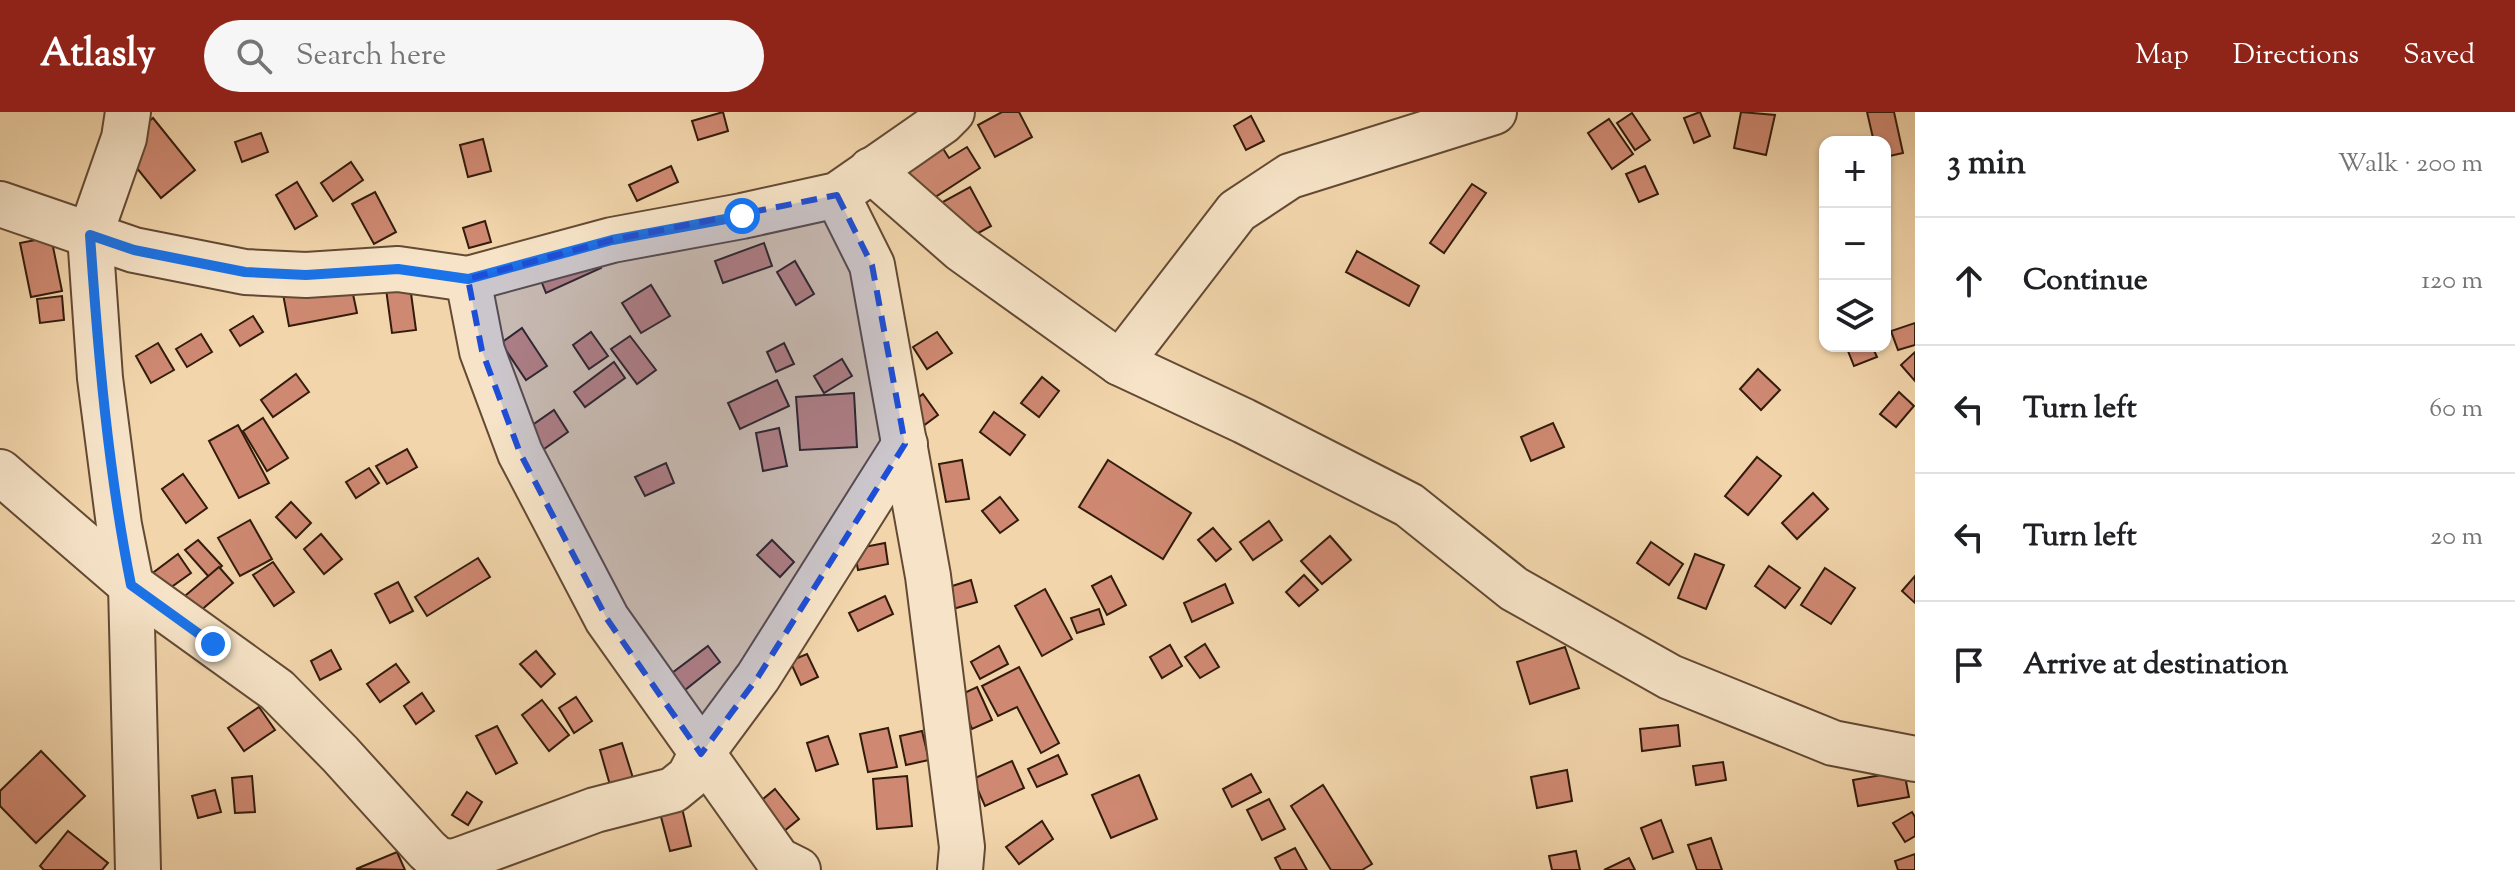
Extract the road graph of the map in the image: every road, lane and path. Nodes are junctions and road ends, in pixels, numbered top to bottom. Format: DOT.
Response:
graph roads {
  1 [pos="128,112"];
  2 [pos="952,112"];
  3 [pos="1494,112"];
  4 [pos="871,170"];
  5 [pos="837,195"];
  6 [pos="0,204"];
  7 [pos="90,235"];
  8 [pos="468,279"];
  9 [pos="1120,363"];
  10 [pos="905,444"];
  11 [pos="0,472"];
  12 [pos="131,585"];
  13 [pos="701,754"];
  14 [pos="1915,759"];
  15 [pos="783,867"];
  16 [pos="138,870"];
  17 [pos="960,870"];
  1 -- 7 [label="street"];
  2 -- 4 [label="street"];
  3 -- 9 [label="street"];
  4 -- 5 [label="street"];
  4 -- 9 [label="street"];
  5 -- 8 [label="street"];
  5 -- 10 [label="street"];
  6 -- 7 [label="street"];
  7 -- 8 [label="street"];
  7 -- 12 [label="street"];
  8 -- 13 [label="street"];
  9 -- 14 [label="street"];
  10 -- 13 [label="street"];
  10 -- 17 [label="street"];
  11 -- 12 [label="street"];
  12 -- 13 [label="street"];
  12 -- 16 [label="street"];
  13 -- 15 [label="street"];
}
